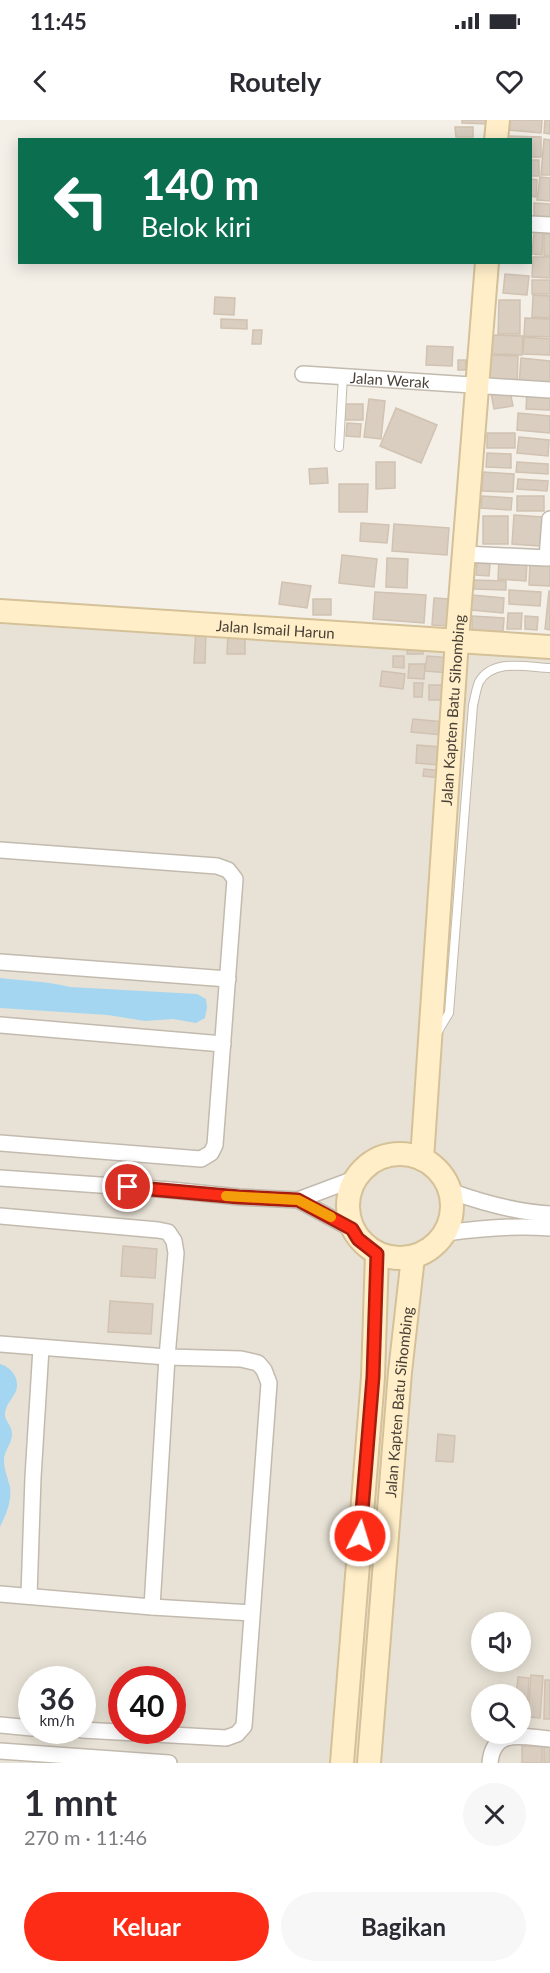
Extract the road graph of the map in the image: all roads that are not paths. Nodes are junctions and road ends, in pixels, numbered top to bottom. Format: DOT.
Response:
graph roads {
  1 [pos="498,120"];
  2 [pos="496,138"];
  3 [pos="532,224"];
  4 [pos="550,225"];
  5 [pos="487,264"];
  6 [pos="303,374"];
  7 [pos="343,376"];
  8 [pos="477,385"];
  9 [pos="550,390"];
  10 [pos="339,447"];
  11 [pos="550,519"];
  12 [pos="464,554"];
  13 [pos="0,611"];
  14 [pos="457,640"];
  15 [pos="550,647"];
  16 [pos="550,668"];
  17 [pos="0,850"];
  18 [pos="0,962"];
  19 [pos="228,979"];
  20 [pos="0,1025"];
  21 [pos="430,1040"];
  22 [pos="223,1044"];
  23 [pos="0,1143"];
  24 [pos="422,1159"];
  25 [pos="0,1178"];
  26 [pos="354,1179"];
  27 [pos="450,1191"];
  28 [pos="298,1200"];
  29 [pos="550,1214"];
  30 [pos="0,1216"];
  31 [pos="550,1228"];
  32 [pos="352,1229"];
  33 [pos="446,1233"];
  34 [pos="377,1254"];
  35 [pos="413,1257"];
  36 [pos="0,1344"];
  37 [pos="41,1348"];
  38 [pos="166,1357"];
  39 [pos="0,1594"];
  40 [pos="29,1596"];
  41 [pos="152,1607"];
  42 [pos="252,1613"];
  43 [pos="0,1725"];
  44 [pos="18,1727"];
  45 [pos="96,1731"];
  46 [pos="550,1739"];
  47 [pos="0,1751"];
  48 [pos="169,1763"];
  49 [pos="342,1763"];
  50 [pos="369,1763"];
  51 [pos="490,1763"];
  1 -- 2 [label="street"];
  3 -- 4 [label="street"];
  5 -- 8 [label="street, Jalan Kapten Batu Sihombing"];
  6 -- 7 [label="street, Jalan Werak"];
  7 -- 8 [label="street, Jalan Werak"];
  7 -- 10 [label="lane"];
  8 -- 9 [label="street, Jalan Werak"];
  8 -- 12 [label="street, Jalan Kapten Batu Sihombing"];
  11 -- 12 [label="street"];
  12 -- 14 [label="street, Jalan Kapten Batu Sihombing"];
  13 -- 14 [label="street, Jalan Ismail Harun"];
  14 -- 15 [label="street, Jalan Ismail Harun"];
  14 -- 21 [label="street, Jalan Kapten Batu Sihombing"];
  16 -- 21 [label="lane"];
  17 -- 19 [label="street"];
  18 -- 19 [label="street"];
  19 -- 22 [label="street"];
  20 -- 22 [label="street"];
  21 -- 24 [label="street, Jalan Kapten Batu Sihombing"];
  22 -- 23 [label="street"];
  24 -- 26 [label="street"];
  24 -- 27 [label="street"];
  25 -- 28 [label="street"];
  26 -- 28 [label="street"];
  26 -- 32 [label="street"];
  27 -- 29 [label="street"];
  27 -- 33 [label="street"];
  28 -- 32 [label="street"];
  30 -- 38 [label="street"];
  31 -- 33 [label="street"];
  32 -- 34 [label="street"];
  33 -- 35 [label="street"];
  34 -- 35 [label="street"];
  34 -- 49 [label="street, Jalan Kapten Batu Sihombing"];
  35 -- 50 [label="street, Jalan Kapten Batu Sihombing"];
  36 -- 37 [label="street"];
  37 -- 38 [label="street"];
  37 -- 40 [label="street"];
  38 -- 41 [label="street"];
  38 -- 42 [label="street"];
  39 -- 40 [label="street"];
  40 -- 41 [label="street"];
  41 -- 42 [label="street"];
  42 -- 45 [label="street"];
  43 -- 44 [label="street"];
  46 -- 51 [label="street"];
  47 -- 48 [label="street"];
}
